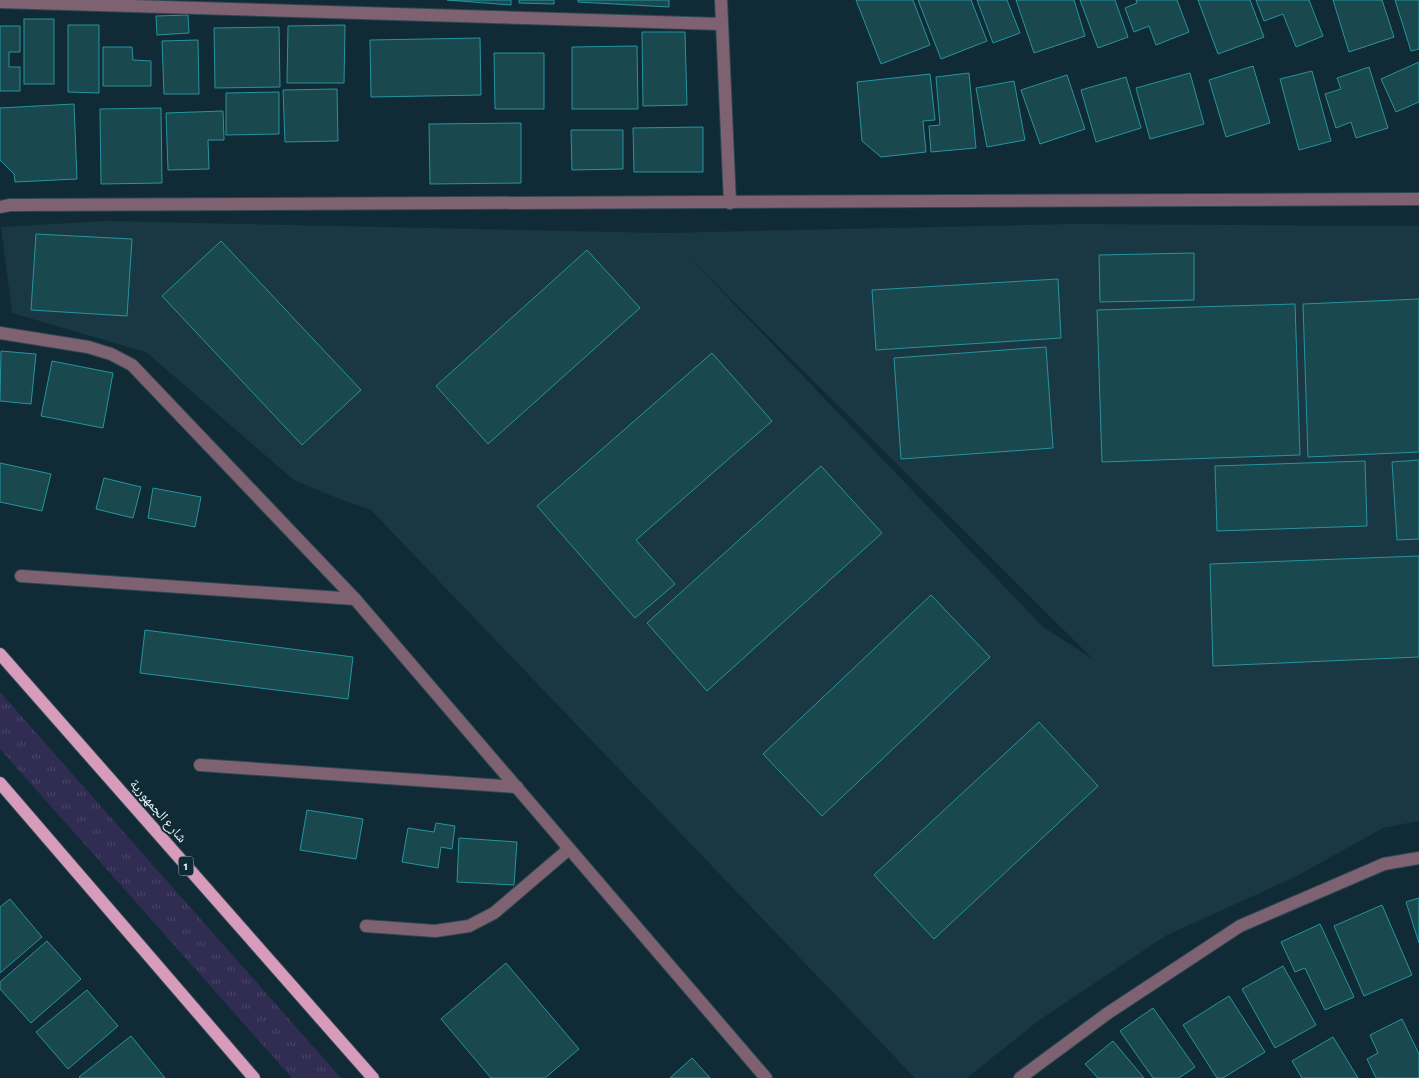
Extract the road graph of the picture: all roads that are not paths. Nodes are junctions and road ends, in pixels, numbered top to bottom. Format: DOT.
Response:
graph roads {
  1 [pos="722,0"];
  2 [pos="0,2"];
  3 [pos="721,24"];
  4 [pos="1419,199"];
  5 [pos="730,203"];
  6 [pos="0,207"];
  7 [pos="0,333"];
  8 [pos="21,576"];
  9 [pos="355,599"];
  10 [pos="0,654"];
  11 [pos="200,765"];
  12 [pos="0,783"];
  13 [pos="517,787"];
  14 [pos="570,849"];
  15 [pos="1419,858"];
  16 [pos="366,926"];
  17 [pos="250,1076"];
  18 [pos="373,1078"];
  19 [pos="766,1078"];
  20 [pos="1020,1078"];
  1 -- 3 [label="street"];
  2 -- 3 [label="street"];
  3 -- 5 [label="street"];
  4 -- 5 [label="street"];
  5 -- 6 [label="street"];
  7 -- 9 [label="street"];
  8 -- 9 [label="street"];
  9 -- 13 [label="street"];
  10 -- 18 [label="main road, شارع الجمهورية / 1"];
  11 -- 13 [label="street"];
  12 -- 17 [label="main road"];
  13 -- 14 [label="street"];
  14 -- 16 [label="street"];
  14 -- 19 [label="street"];
  15 -- 20 [label="street"];
}
